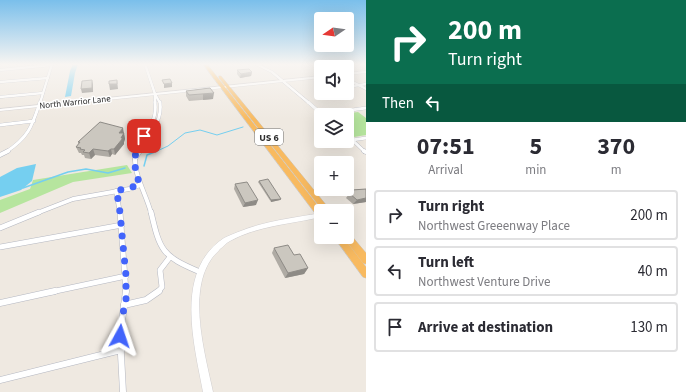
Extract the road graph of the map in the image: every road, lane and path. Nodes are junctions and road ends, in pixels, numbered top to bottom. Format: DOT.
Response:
graph roads {
  1 [pos="47,82"];
  2 [pos="151,82"];
  3 [pos="221,82"];
  4 [pos="222,82"];
  5 [pos="270,82"];
  6 [pos="285,82"];
  7 [pos="354,82"];
  8 [pos="366,84"];
  9 [pos="358,85"];
  10 [pos="354,86"];
  11 [pos="225,87"];
  12 [pos="366,89"];
  13 [pos="43,93"];
  14 [pos="155,94"];
  15 [pos="0,97"];
  16 [pos="39,106"];
  17 [pos="315,108"];
  18 [pos="366,108"];
  19 [pos="0,110"];
  20 [pos="354,110"];
  21 [pos="34,121"];
  22 [pos="0,125"];
  23 [pos="366,138"];
  24 [pos="354,140"];
  25 [pos="354,142"];
  26 [pos="366,152"];
  27 [pos="0,155"];
  28 [pos="134,162"];
  29 [pos="140,185"];
  30 [pos="116,191"];
  31 [pos="321,204"];
  32 [pos="314,206"];
  33 [pos="314,216"];
  34 [pos="122,225"];
  35 [pos="0,228"];
  36 [pos="343,244"];
  37 [pos="353,244"];
  38 [pos="0,247"];
  39 [pos="170,257"];
  40 [pos="366,260"];
  41 [pos="200,272"];
  42 [pos="366,274"];
  43 [pos="126,276"];
  44 [pos="0,304"];
  45 [pos="124,305"];
  46 [pos="121,350"];
  47 [pos="0,380"];
  48 [pos="123,392"];
  49 [pos="208,392"];
  1 -- 13 [label="street"];
  2 -- 14 [label="street"];
  3 -- 11 [label="highway, US 6"];
  4 -- 11 [label="highway, US 6"];
  5 -- 11 [label="street, North Warrior Lane"];
  6 -- 17 [label="street"];
  7 -- 9 [label="street"];
  8 -- 9 [label="street"];
  9 -- 10 [label="street"];
  9 -- 12 [label="street"];
  11 -- 14 [label="street, North Warrior Lane"];
  11 -- 31 [label="highway, US 6"];
  11 -- 32 [label="highway, US 6"];
  13 -- 15 [label="street"];
  13 -- 16 [label="street"];
  14 -- 16 [label="street, North Warrior Lane"];
  14 -- 28 [label="street"];
  14 -- 28 [label="street"];
  16 -- 19 [label="street, North Warrior Lane"];
  16 -- 21 [label="street"];
  18 -- 20 [label="street"];
  21 -- 22 [label="street"];
  21 -- 27 [label="street"];
  23 -- 24 [label="street"];
  25 -- 26 [label="street"];
  28 -- 29 [label="street"];
  29 -- 30 [label="street"];
  29 -- 39 [label="street"];
  30 -- 34 [label="street"];
  30 -- 35 [label="street"];
  33 -- 41 [label="street"];
  34 -- 38 [label="street"];
  34 -- 43 [label="street"];
  36 -- 42 [label="highway"];
  37 -- 40 [label="highway"];
  39 -- 41 [label="street"];
  39 -- 45 [label="street"];
  41 -- 49 [label="street"];
  43 -- 44 [label="street"];
  43 -- 45 [label="street"];
  45 -- 46 [label="street"];
  46 -- 47 [label="street"];
  46 -- 48 [label="street"];
}
